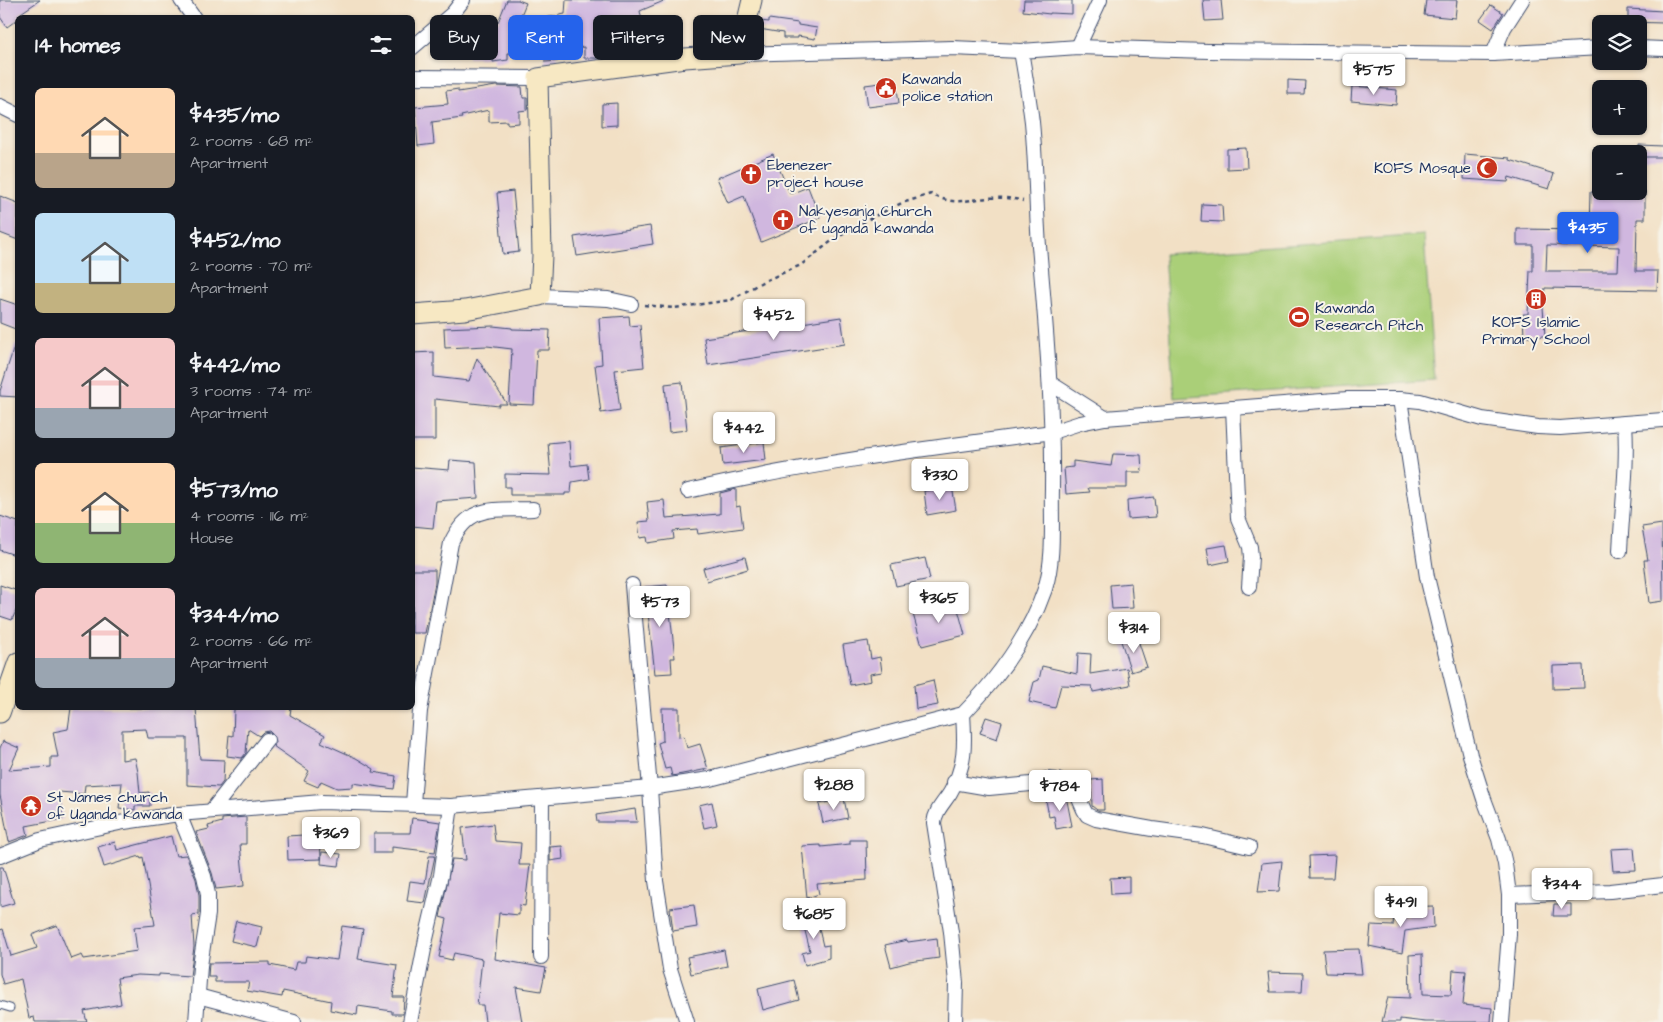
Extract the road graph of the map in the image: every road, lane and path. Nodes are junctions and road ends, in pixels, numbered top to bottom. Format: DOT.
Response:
graph roads {
  1 [pos="181,0"];
  2 [pos="462,0"];
  3 [pos="752,0"];
  4 [pos="1100,0"];
  5 [pos="1522,0"];
  6 [pos="192,15"];
  7 [pos="748,15"];
  8 [pos="415,45"];
  9 [pos="1078,47"];
  10 [pos="1592,48"];
  11 [pos="1647,48"];
  12 [pos="1663,49"];
  13 [pos="1021,50"];
  14 [pos="764,53"];
  15 [pos="1493,54"];
  16 [pos="693,57"];
  17 [pos="415,77"];
  18 [pos="538,78"];
  19 [pos="0,106"];
  20 [pos="15,114"];
  21 [pos="1036,205"];
  22 [pos="540,296"];
  23 [pos="631,304"];
  24 [pos="415,314"];
  25 [pos="1050,383"];
  26 [pos="1400,399"];
  27 [pos="1233,408"];
  28 [pos="1105,418"];
  29 [pos="1663,420"];
  30 [pos="1625,423"];
  31 [pos="1052,432"];
  32 [pos="688,492"];
  33 [pos="534,509"];
  34 [pos="1620,551"];
  35 [pos="632,585"];
  36 [pos="1249,587"];
  37 [pos="15,671"];
  38 [pos="0,713"];
  39 [pos="963,714"];
  40 [pos="267,740"];
  41 [pos="954,782"];
  42 [pos="650,788"];
  43 [pos="542,798"];
  44 [pos="413,804"];
  45 [pos="451,806"];
  46 [pos="212,810"];
  47 [pos="178,814"];
  48 [pos="1249,847"];
  49 [pos="0,856"];
  50 [pos="1663,885"];
  51 [pos="1509,895"];
  52 [pos="541,957"];
  53 [pos="198,996"];
  54 [pos="0,1005"];
  55 [pos="10,1008"];
  56 [pos="196,1022"];
  57 [pos="294,1022"];
  58 [pos="410,1022"];
  59 [pos="687,1022"];
  60 [pos="956,1022"];
  61 [pos="1502,1022"];
  1 -- 6 [label="street"];
  2 -- 8 [label="street"];
  3 -- 7 [label="street"];
  4 -- 9 [label="street"];
  5 -- 15 [label="street"];
  9 -- 13 [label="street"];
  9 -- 15 [label="street"];
  10 -- 15 [label="street"];
  11 -- 12 [label="street"];
  13 -- 14 [label="street"];
  13 -- 21 [label="street"];
  16 -- 18 [label="street"];
  17 -- 18 [label="street"];
  18 -- 22 [label="street"];
  19 -- 20 [label="street"];
  21 -- 23 [label="path"];
  21 -- 25 [label="street"];
  22 -- 23 [label="street"];
  22 -- 24 [label="street"];
  25 -- 28 [label="street"];
  25 -- 31 [label="street"];
  26 -- 27 [label="street"];
  26 -- 30 [label="street"];
  26 -- 51 [label="street"];
  27 -- 28 [label="street"];
  27 -- 36 [label="street"];
  28 -- 31 [label="street"];
  29 -- 30 [label="street"];
  30 -- 34 [label="street"];
  31 -- 32 [label="street"];
  31 -- 39 [label="street"];
  33 -- 44 [label="street"];
  35 -- 42 [label="street"];
  37 -- 38 [label="street"];
  39 -- 41 [label="street"];
  39 -- 42 [label="street"];
  40 -- 46 [label="street"];
  41 -- 48 [label="street"];
  41 -- 60 [label="street"];
  42 -- 43 [label="street"];
  42 -- 59 [label="street"];
  43 -- 45 [label="street"];
  43 -- 52 [label="street"];
  44 -- 45 [label="street"];
  44 -- 46 [label="street"];
  45 -- 58 [label="street"];
  46 -- 47 [label="street"];
  47 -- 49 [label="street"];
  47 -- 53 [label="street"];
  50 -- 51 [label="street"];
  51 -- 61 [label="street"];
  53 -- 56 [label="street"];
  53 -- 57 [label="street"];
  54 -- 55 [label="lane"];
}
